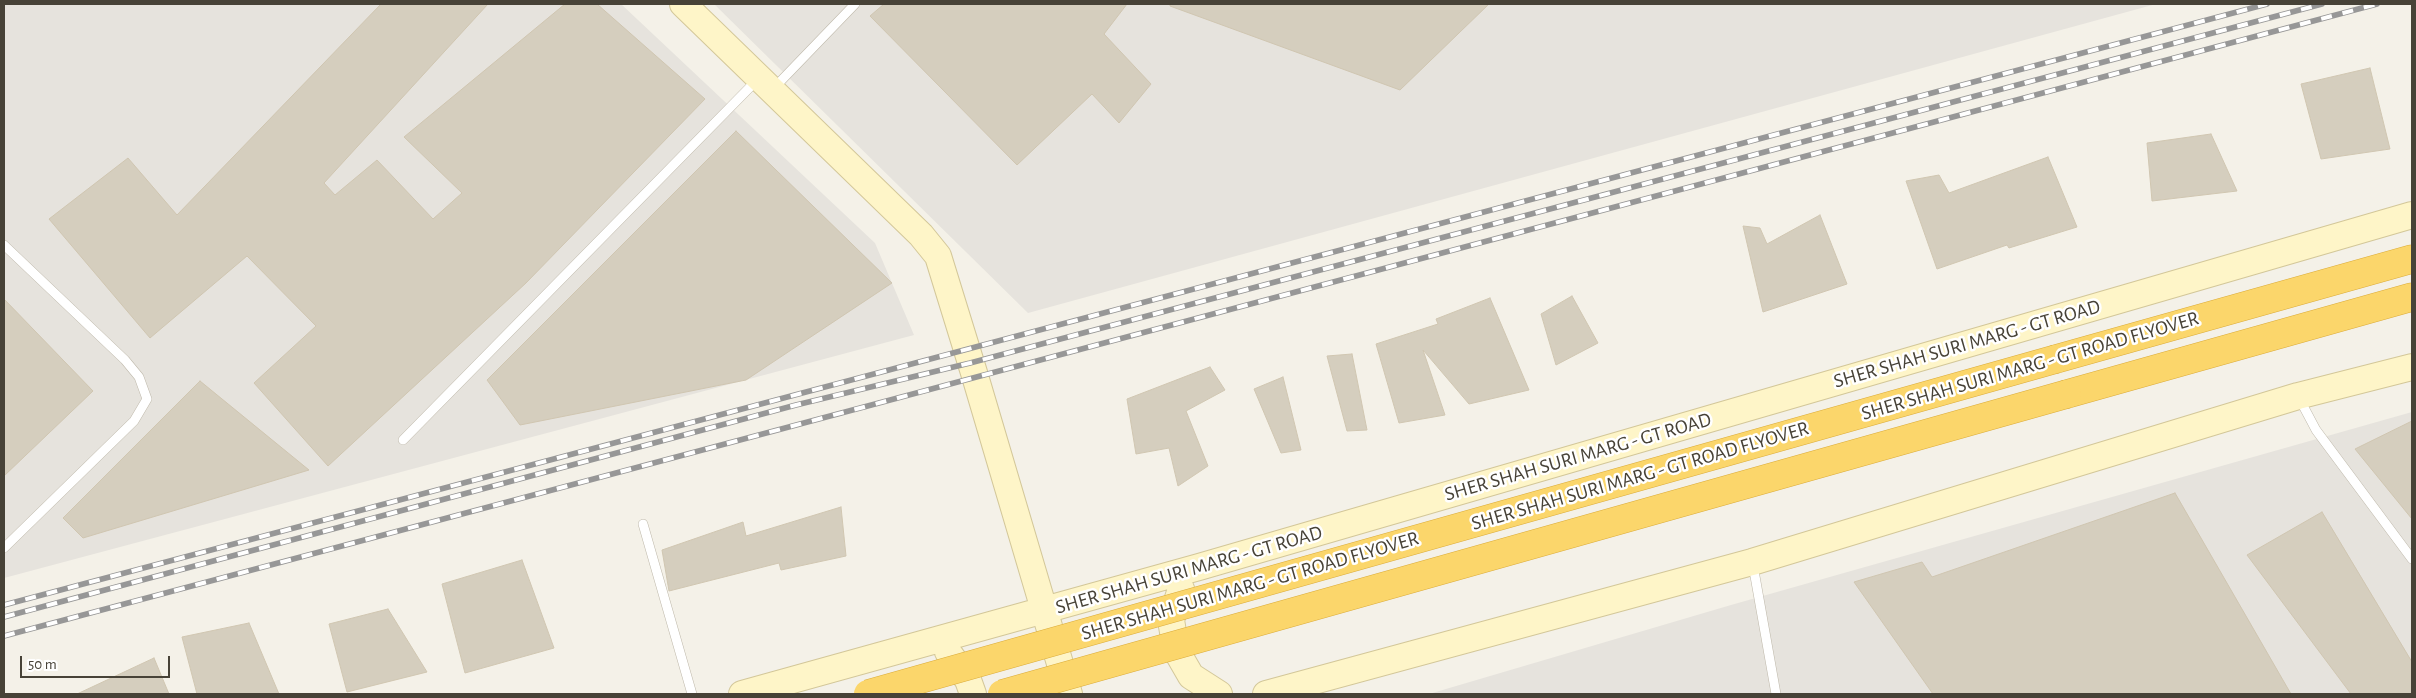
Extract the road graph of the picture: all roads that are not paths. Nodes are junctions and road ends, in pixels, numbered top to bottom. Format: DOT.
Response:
graph roads {
  1 [pos="683,4"];
  2 [pos="855,4"];
  3 [pos="765,84"];
  4 [pos="2412,214"];
  5 [pos="4,245"];
  6 [pos="2412,259"];
  7 [pos="2412,297"];
  8 [pos="2412,367"];
  9 [pos="2298,396"];
  10 [pos="403,440"];
  11 [pos="643,524"];
  12 [pos="4,548"];
  13 [pos="2412,559"];
  14 [pos="1752,562"];
  15 [pos="1198,567"];
  16 [pos="1045,611"];
  17 [pos="937,641"];
  18 [pos="692,694"];
  19 [pos="742,694"];
  20 [pos="868,694"];
  21 [pos="973,694"];
  22 [pos="1002,694"];
  23 [pos="1068,694"];
  24 [pos="1219,694"];
  25 [pos="1266,694"];
  26 [pos="1776,694"];
  1 -- 3 [label="street"];
  2 -- 3 [label="lane"];
  3 -- 10 [label="lane"];
  3 -- 16 [label="street"];
  4 -- 15 [label="street, SHER SHAH SURI MARG - GT ROAD"];
  5 -- 12 [label="lane"];
  6 -- 20 [label="highway, SHER SHAH SURI MARG - GT ROAD FLYOVER, bridge"];
  7 -- 22 [label="highway, SHER SHAH SURI MARG - GT ROAD FLYOVER, bridge"];
  8 -- 9 [label="street"];
  9 -- 13 [label="lane"];
  9 -- 14 [label="street"];
  11 -- 18 [label="lane"];
  14 -- 25 [label="street"];
  14 -- 26 [label="lane"];
  15 -- 16 [label="street, SHER SHAH SURI MARG - GT ROAD"];
  15 -- 24 [label="street"];
  16 -- 17 [label="street, SHER SHAH SURI MARG - GT ROAD"];
  16 -- 23 [label="street"];
  17 -- 19 [label="street, SHER SHAH SURI MARG - GT ROAD"];
  17 -- 21 [label="street"];
}
